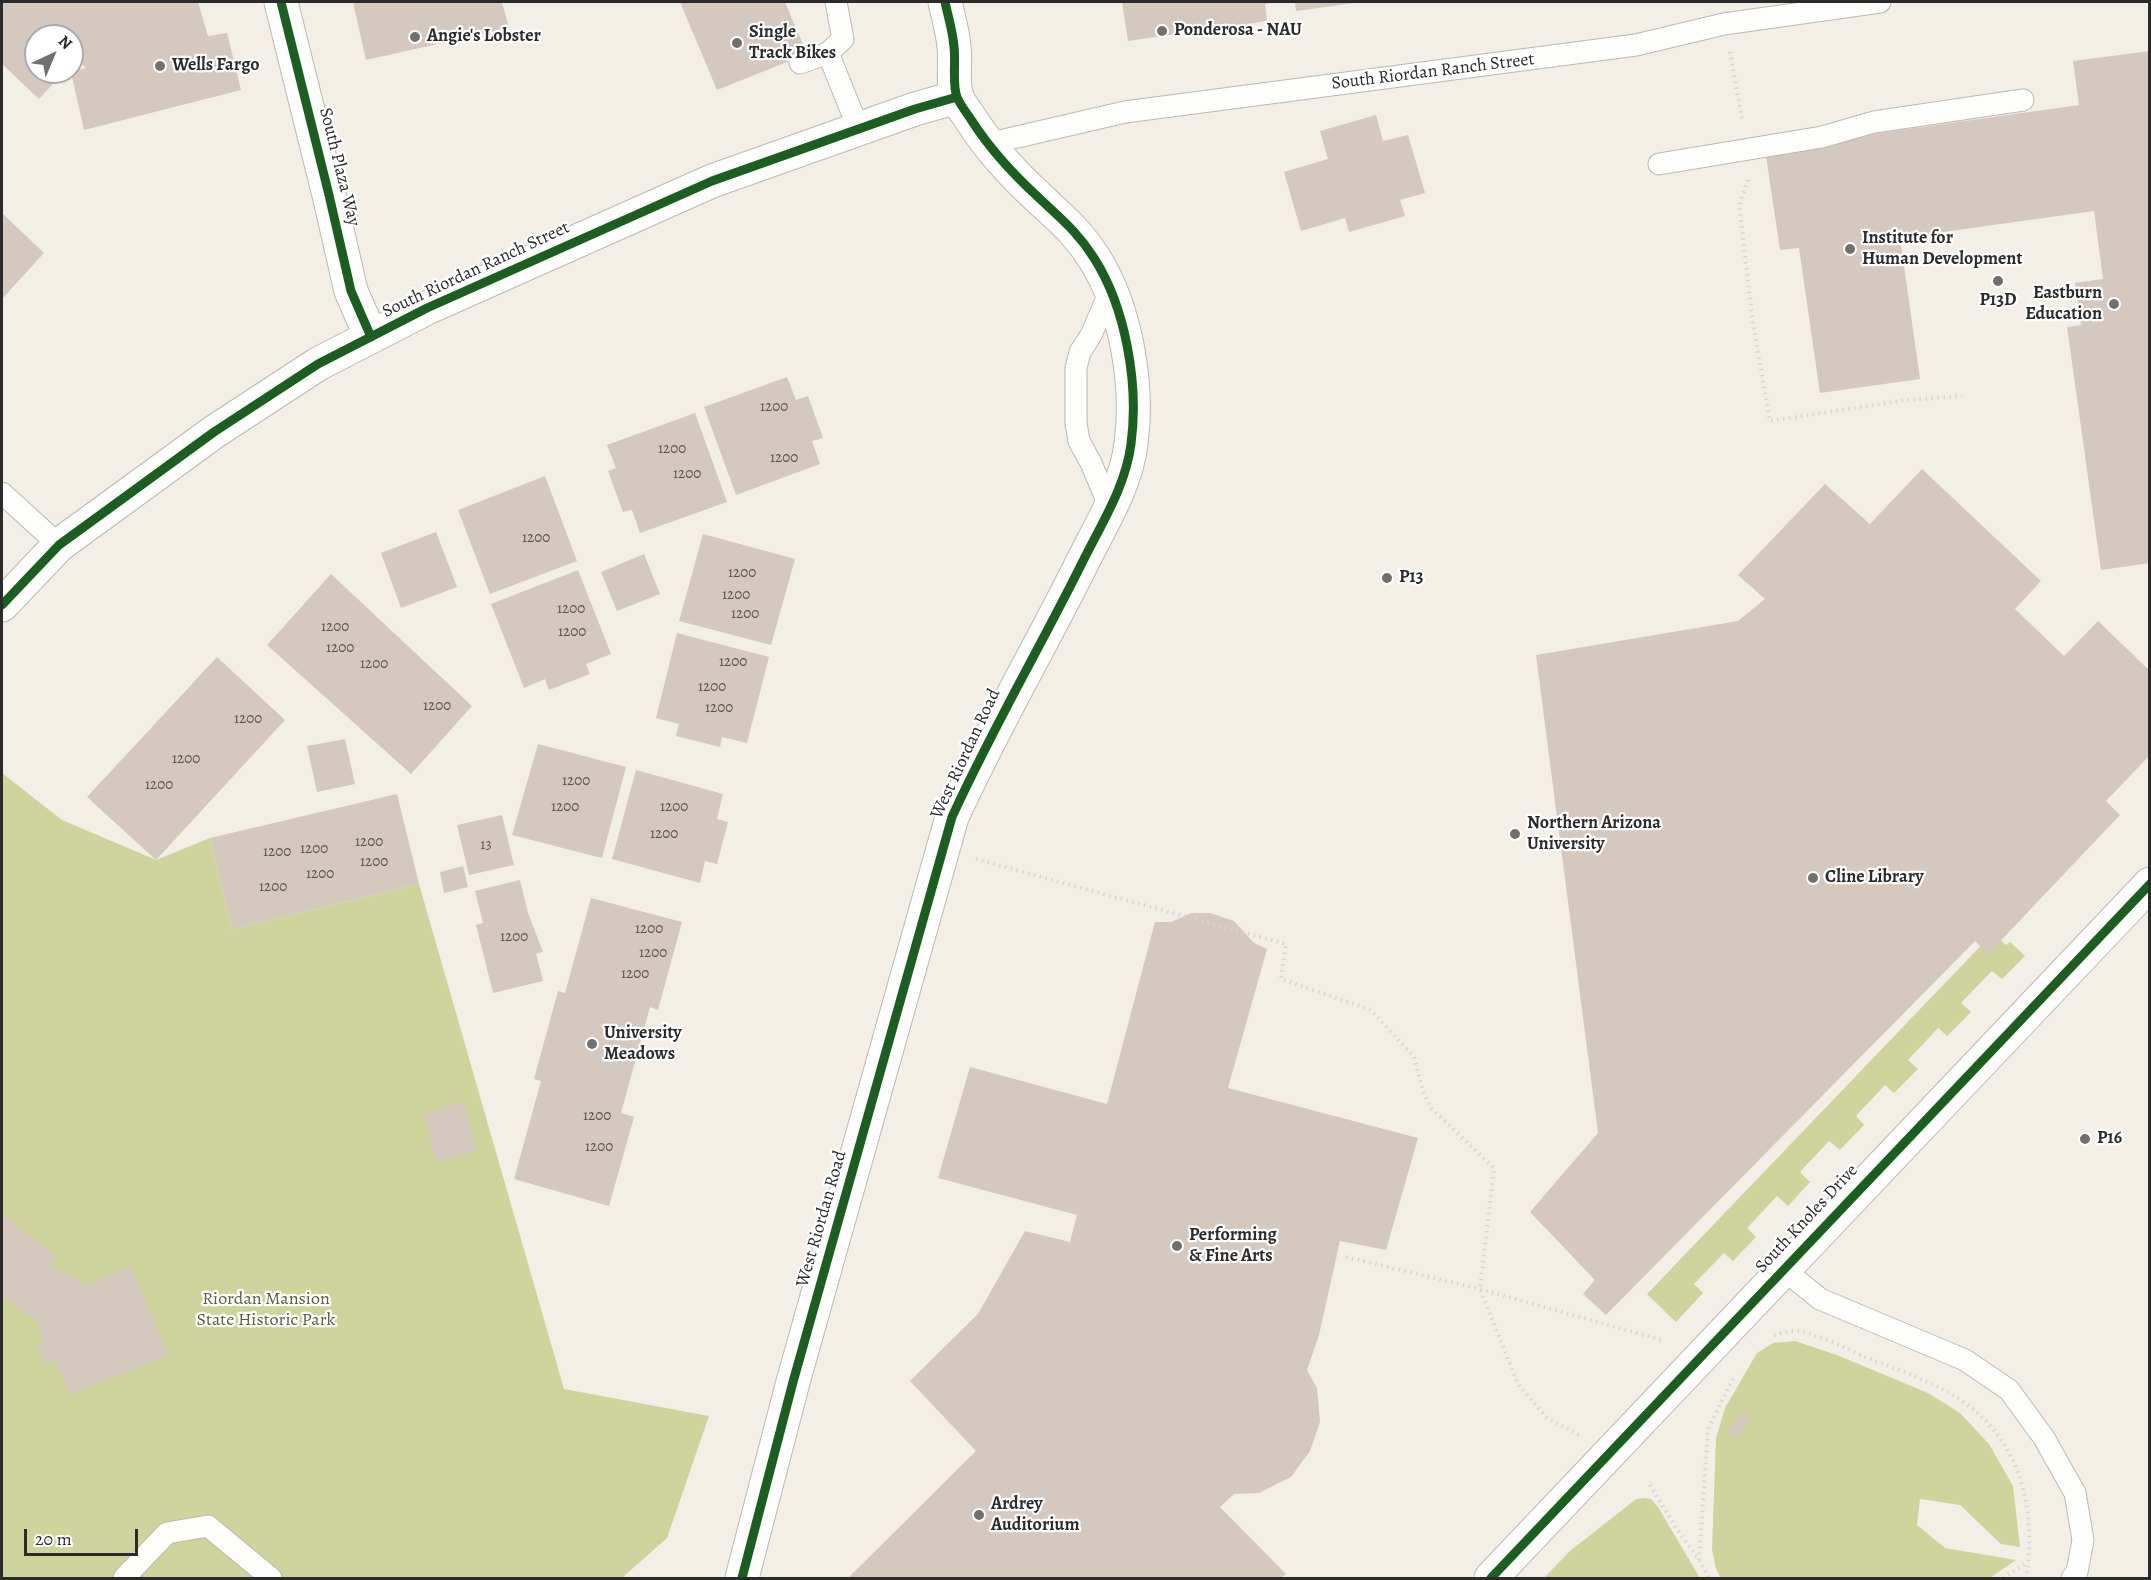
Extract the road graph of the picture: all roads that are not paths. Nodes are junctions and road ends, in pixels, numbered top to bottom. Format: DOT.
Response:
graph roads {
  1 [pos="281,2"];
  2 [pos="836,2"];
  3 [pos="945,2"];
  4 [pos="1880,2"];
  5 [pos="828,53"];
  6 [pos="800,63"];
  7 [pos="957,97"];
  8 [pos="2023,100"];
  9 [pos="859,130"];
  10 [pos="987,144"];
  11 [pos="1659,164"];
  12 [pos="1111,289"];
  13 [pos="371,337"];
  14 [pos="2,493"];
  15 [pos="1110,508"];
  16 [pos="60,545"];
  17 [pos="2,605"];
  18 [pos="2150,884"];
  19 [pos="1782,1269"];
  20 [pos="124,1578"];
  21 [pos="271,1578"];
  22 [pos="742,1578"];
  23 [pos="1491,1578"];
  24 [pos="2072,1578"];
  1 -- 13 [label="street, South Plaza Way"];
  2 -- 5 [label="lane"];
  3 -- 7 [label="street, West Riordan Road"];
  4 -- 10 [label="lane, South Riordan Ranch Street"];
  5 -- 6 [label="lane"];
  5 -- 9 [label="lane"];
  7 -- 9 [label="street, South Riordan Ranch Street"];
  7 -- 10 [label="street, West Riordan Road"];
  8 -- 11 [label="lane"];
  9 -- 13 [label="street, South Riordan Ranch Street"];
  10 -- 12 [label="street, West Riordan Road"];
  12 -- 15 [label="street, West Riordan Road"];
  12 -- 15 [label="lane"];
  13 -- 16 [label="street, South Riordan Ranch Street"];
  14 -- 16 [label="lane"];
  15 -- 22 [label="street, West Riordan Road"];
  16 -- 17 [label="street, South Riordan Ranch Street"];
  18 -- 19 [label="street, South Knoles Drive"];
  19 -- 23 [label="street, South Knoles Drive"];
  19 -- 24 [label="lane"];
  20 -- 21 [label="lane"];
}
